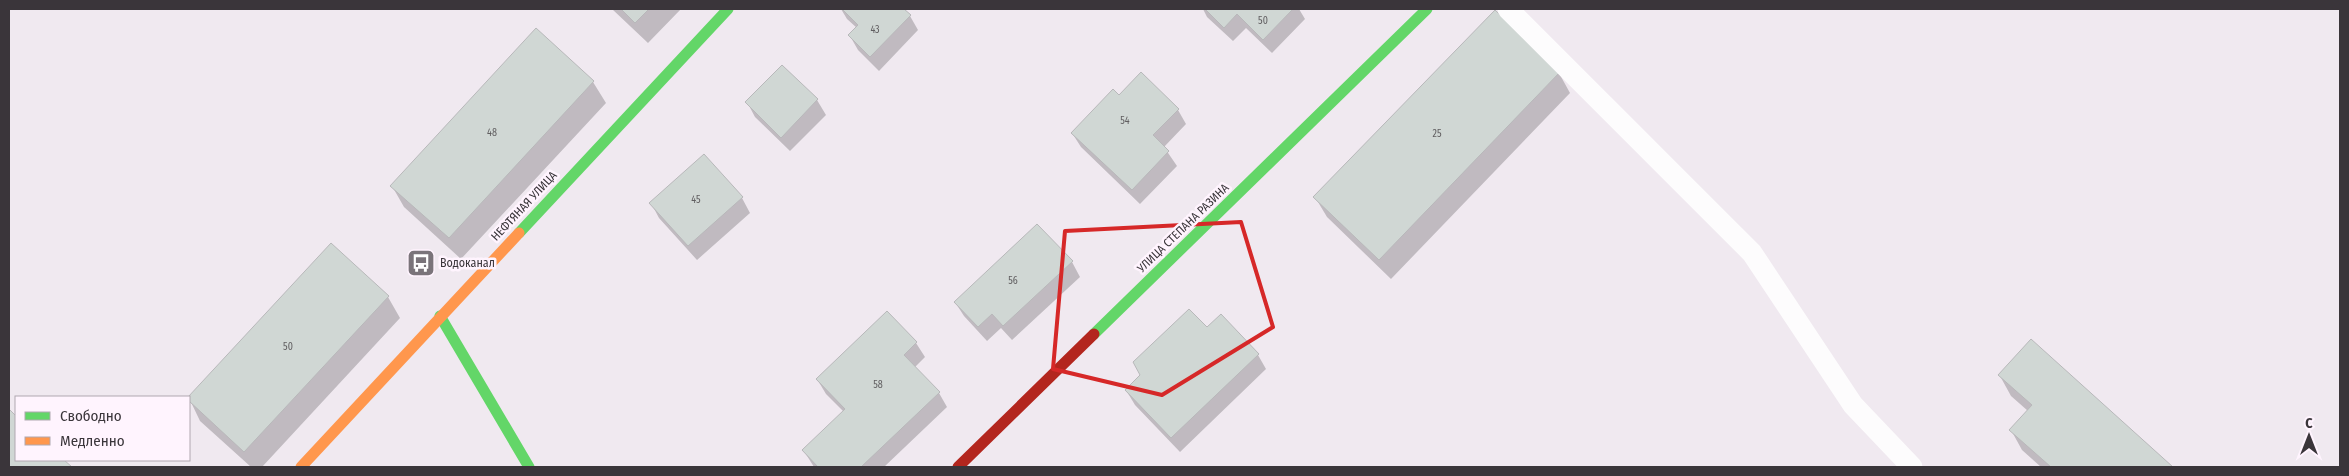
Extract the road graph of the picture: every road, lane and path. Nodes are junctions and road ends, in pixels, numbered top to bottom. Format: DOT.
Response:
graph roads {
  1 [pos="728,9"];
  2 [pos="1427,9"];
  3 [pos="1508,9"];
  4 [pos="440,316"];
  5 [pos="301,467"];
  6 [pos="529,467"];
  7 [pos="958,467"];
  8 [pos="1912,467"];
  1 -- 4 [label="street, НЕФТЯНАЯ УЛИЦА"];
  2 -- 7 [label="street, УЛИЦА СТЕПАНА РАЗИНА"];
  3 -- 8 [label="lane"];
  4 -- 5 [label="street, НЕФТЯНАЯ УЛИЦА"];
  4 -- 6 [label="street"];
}
